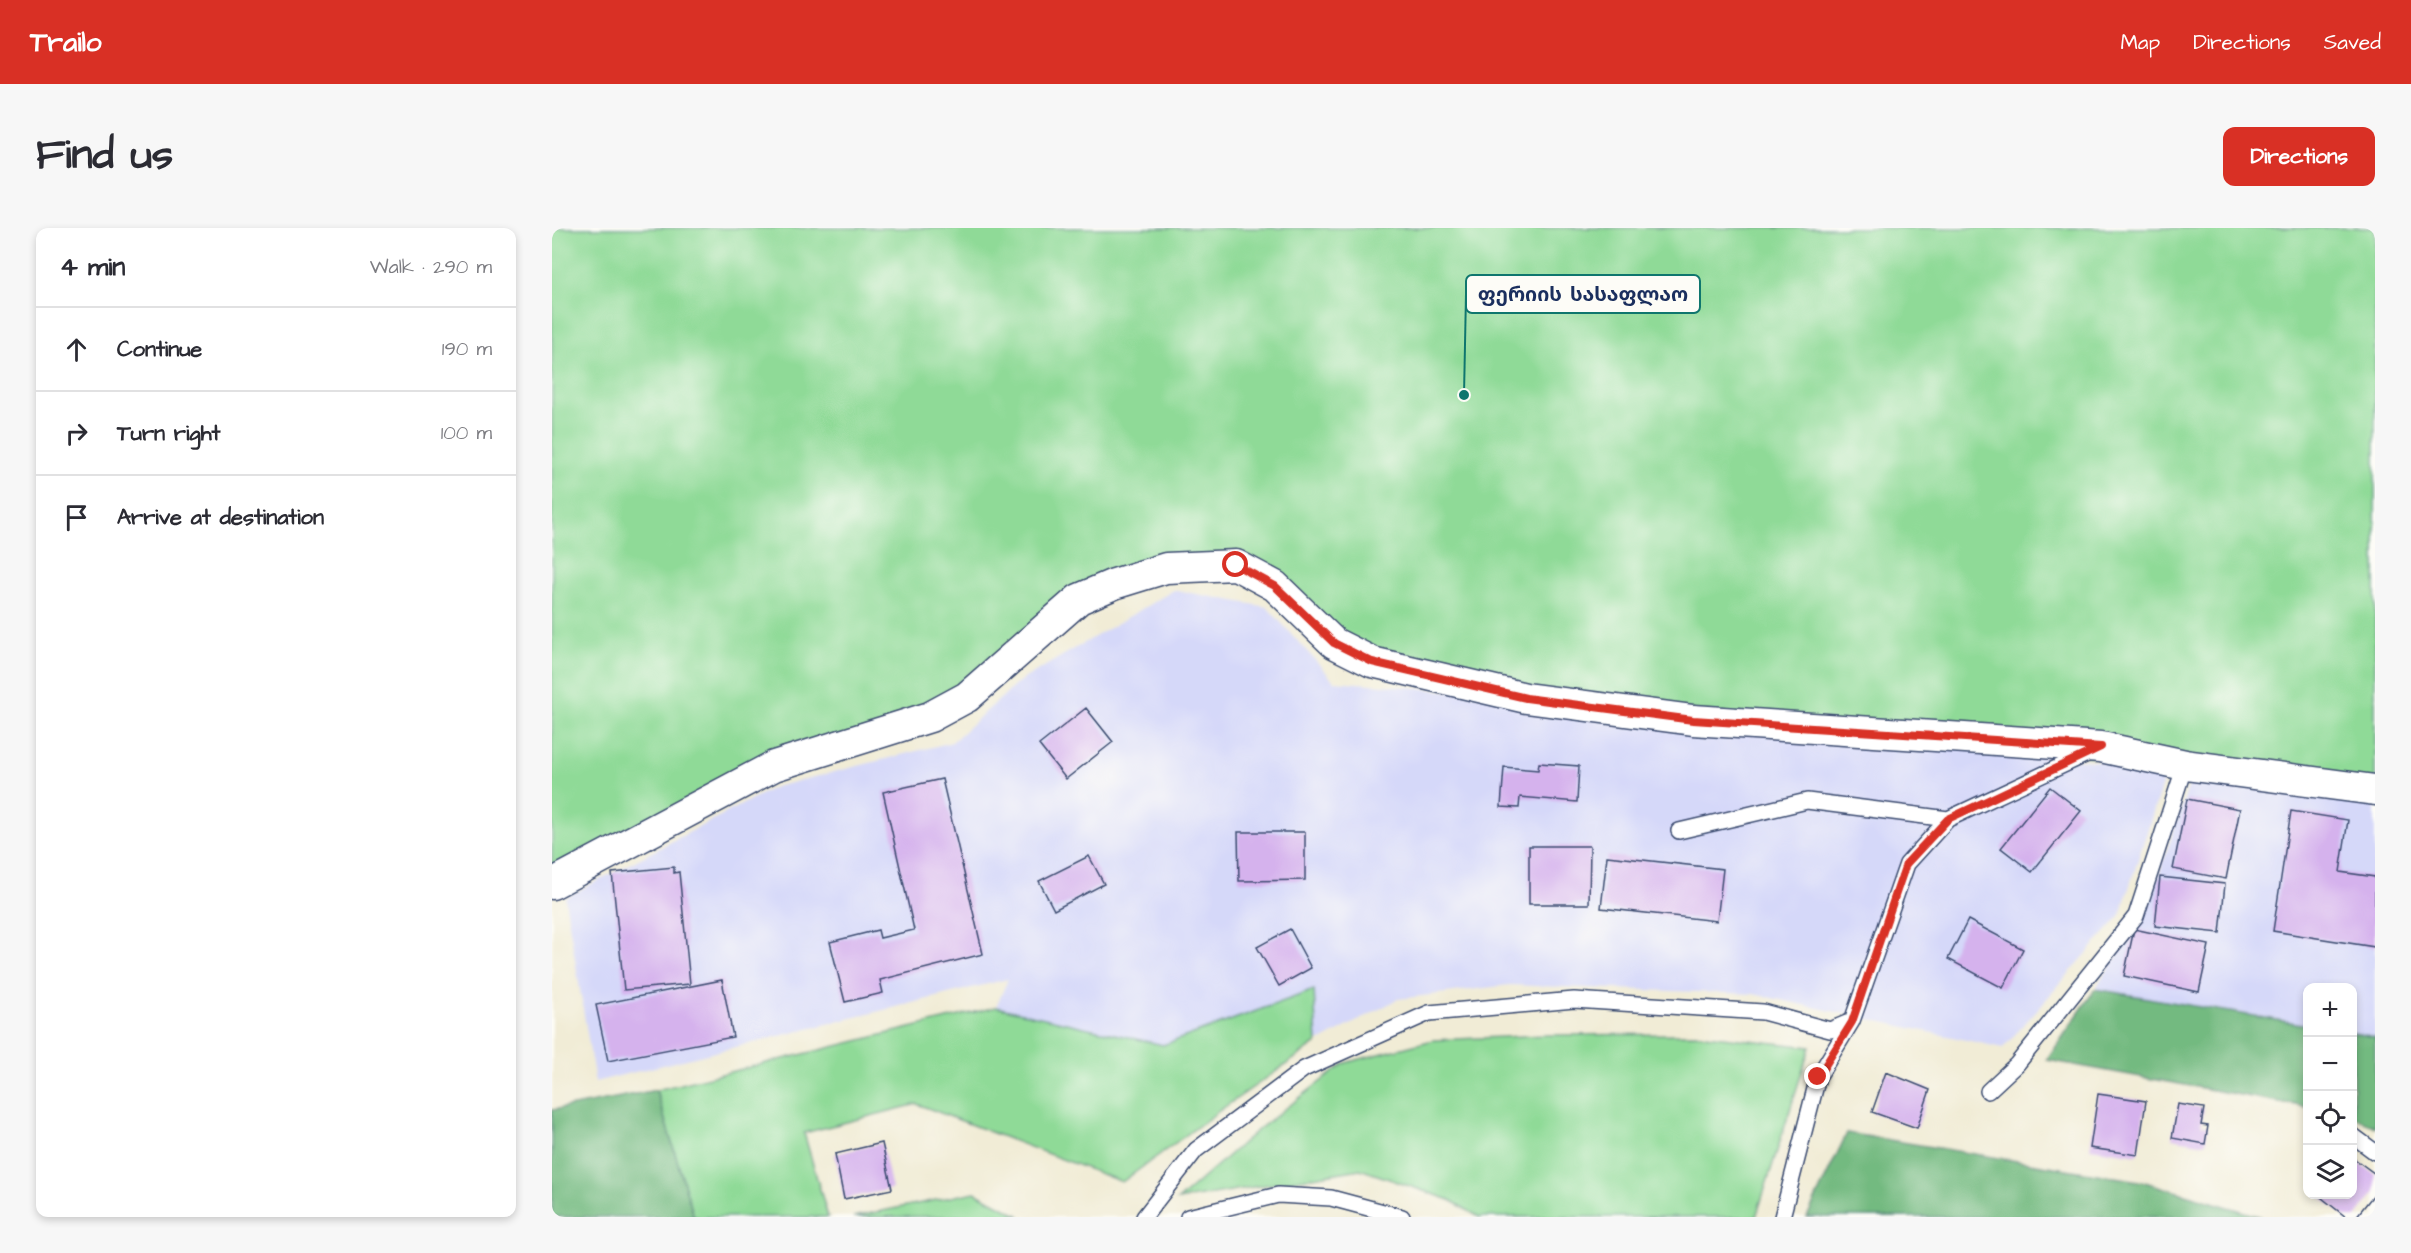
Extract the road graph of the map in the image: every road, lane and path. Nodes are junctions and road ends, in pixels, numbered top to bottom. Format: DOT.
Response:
graph roads {
  1 [pos="2101,747"];
  2 [pos="2185,765"];
  3 [pos="2375,790"];
  4 [pos="1948,819"];
  5 [pos="1679,831"];
  6 [pos="552,884"];
  7 [pos="1852,1022"];
  8 [pos="1988,1091"];
  9 [pos="2357,1139"];
  10 [pos="2375,1152"];
  11 [pos="1144,1217"];
  12 [pos="1188,1217"];
  13 [pos="1402,1217"];
  14 [pos="1782,1217"];
  1 -- 2 [label="street"];
  1 -- 4 [label="lane"];
  1 -- 6 [label="street"];
  2 -- 3 [label="street"];
  2 -- 8 [label="lane"];
  4 -- 5 [label="lane"];
  4 -- 7 [label="lane"];
  7 -- 11 [label="lane"];
  7 -- 14 [label="lane"];
  9 -- 10 [label="lane"];
  12 -- 13 [label="lane"];
}
